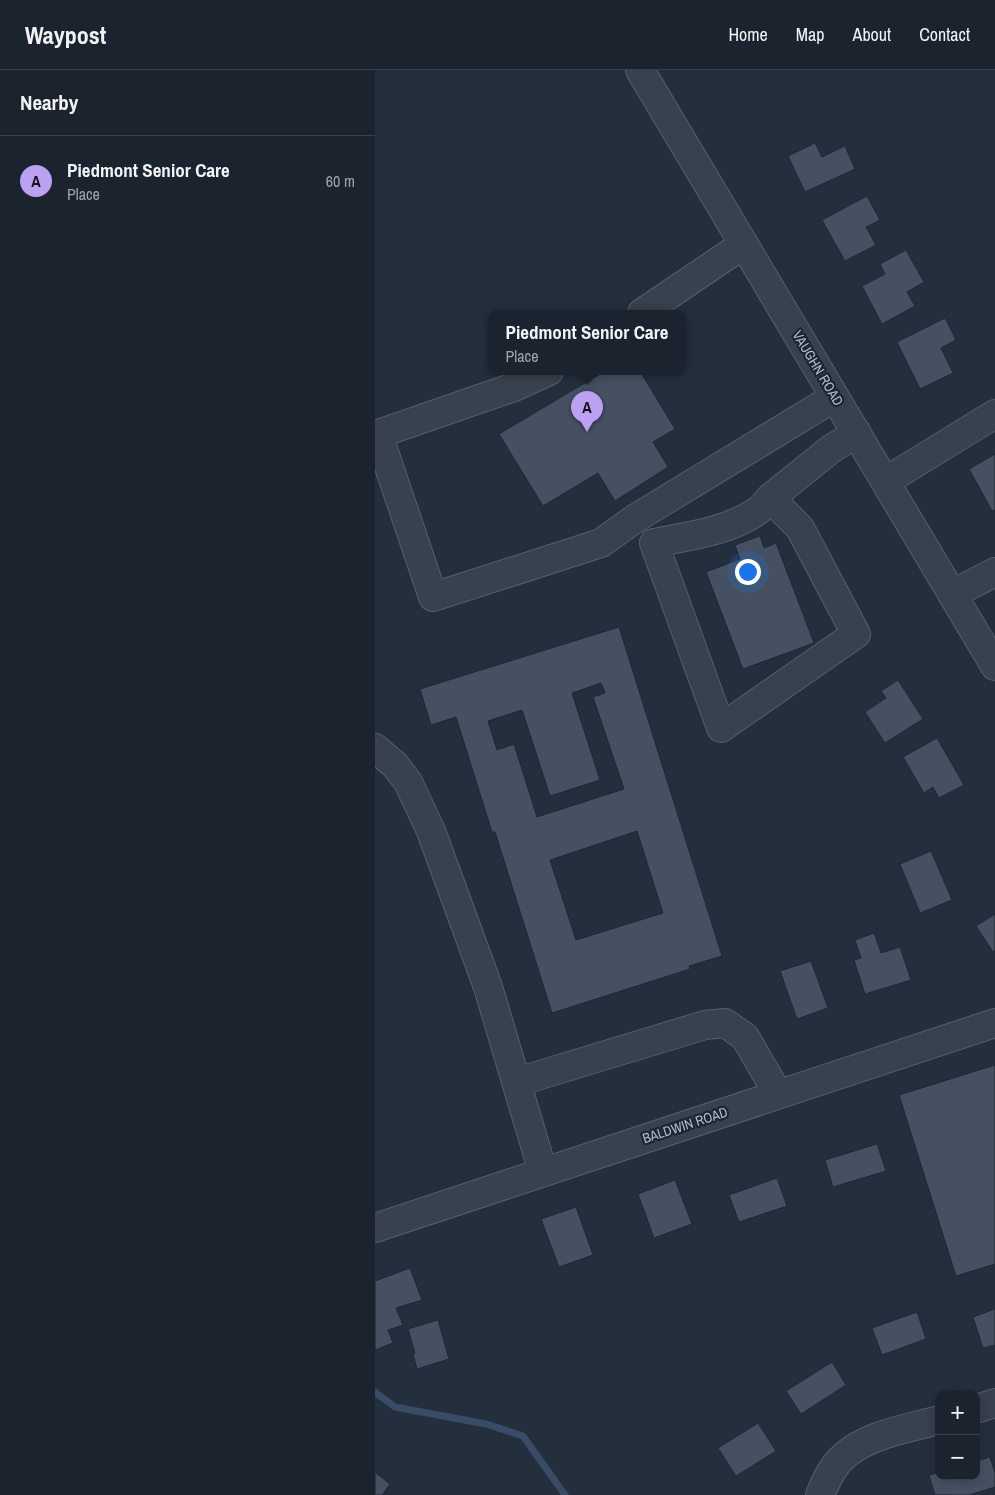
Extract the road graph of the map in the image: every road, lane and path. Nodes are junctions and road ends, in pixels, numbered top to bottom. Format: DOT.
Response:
graph roads {
  1 [pos="640,70"];
  2 [pos="744,244"];
  3 [pos="646,310"];
  4 [pos="540,375"];
  5 [pos="835,397"];
  6 [pos="995,414"];
  7 [pos="857,433"];
  8 [pos="886,481"];
  9 [pos="770,498"];
  10 [pos="615,533"];
  11 [pos="654,543"];
  12 [pos="995,572"];
  13 [pos="953,594"];
  14 [pos="995,666"];
  15 [pos="375,748"];
  16 [pos="995,1023"];
  17 [pos="517,1082"];
  18 [pos="778,1094"];
  19 [pos="543,1172"];
  20 [pos="375,1228"];
  21 [pos="995,1403"];
  22 [pos="980,1407"];
  23 [pos="935,1421"];
  24 [pos="820,1495"];
  1 -- 2 [label="street, VAUGHN ROAD"];
  2 -- 3 [label="street"];
  2 -- 5 [label="street, VAUGHN ROAD"];
  4 -- 10 [label="street"];
  5 -- 7 [label="street, VAUGHN ROAD"];
  5 -- 10 [label="street"];
  6 -- 8 [label="street"];
  7 -- 8 [label="street, VAUGHN ROAD"];
  7 -- 9 [label="street"];
  8 -- 13 [label="street, VAUGHN ROAD"];
  9 -- 11 [label="street"];
  9 -- 11 [label="street"];
  10 -- 11 [label="street"];
  12 -- 13 [label="street"];
  13 -- 14 [label="street, VAUGHN ROAD"];
  15 -- 17 [label="street"];
  16 -- 18 [label="street, BALDWIN ROAD"];
  17 -- 18 [label="street"];
  17 -- 19 [label="street"];
  18 -- 19 [label="street, BALDWIN ROAD"];
  19 -- 20 [label="street, BALDWIN ROAD"];
  21 -- 22 [label="street"];
  23 -- 24 [label="street"];
}
